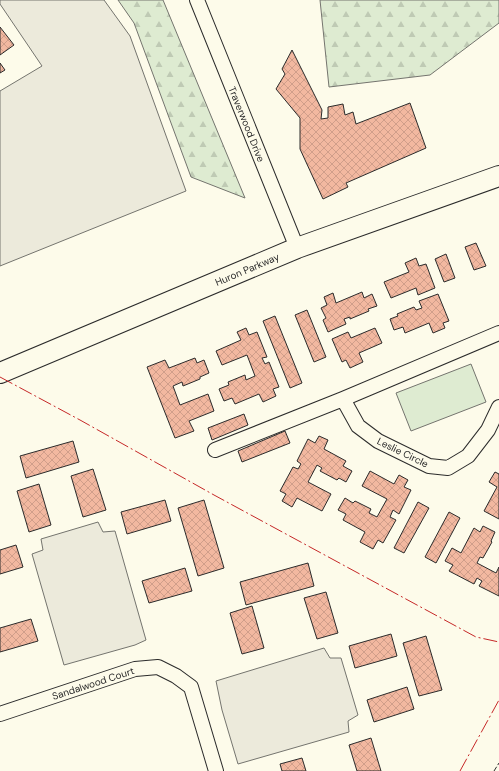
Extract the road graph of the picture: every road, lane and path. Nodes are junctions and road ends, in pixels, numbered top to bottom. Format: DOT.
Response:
graph roads {
  1 [pos="197,0"];
  2 [pos="499,176"];
  3 [pos="297,248"];
  4 [pos="499,333"];
  5 [pos="0,373"];
  6 [pos="343,399"];
  7 [pos="499,407"];
  8 [pos="215,450"];
  9 [pos="0,714"];
  10 [pos="216,771"];
  1 -- 3 [label="street, Traverwood Drive"];
  2 -- 3 [label="street, Huron Parkway"];
  3 -- 5 [label="street, Huron Parkway"];
  4 -- 6 [label="street"];
  6 -- 7 [label="street, Leslie Circle"];
  6 -- 8 [label="street"];
  9 -- 10 [label="street, Sandalwood Court"];
}
